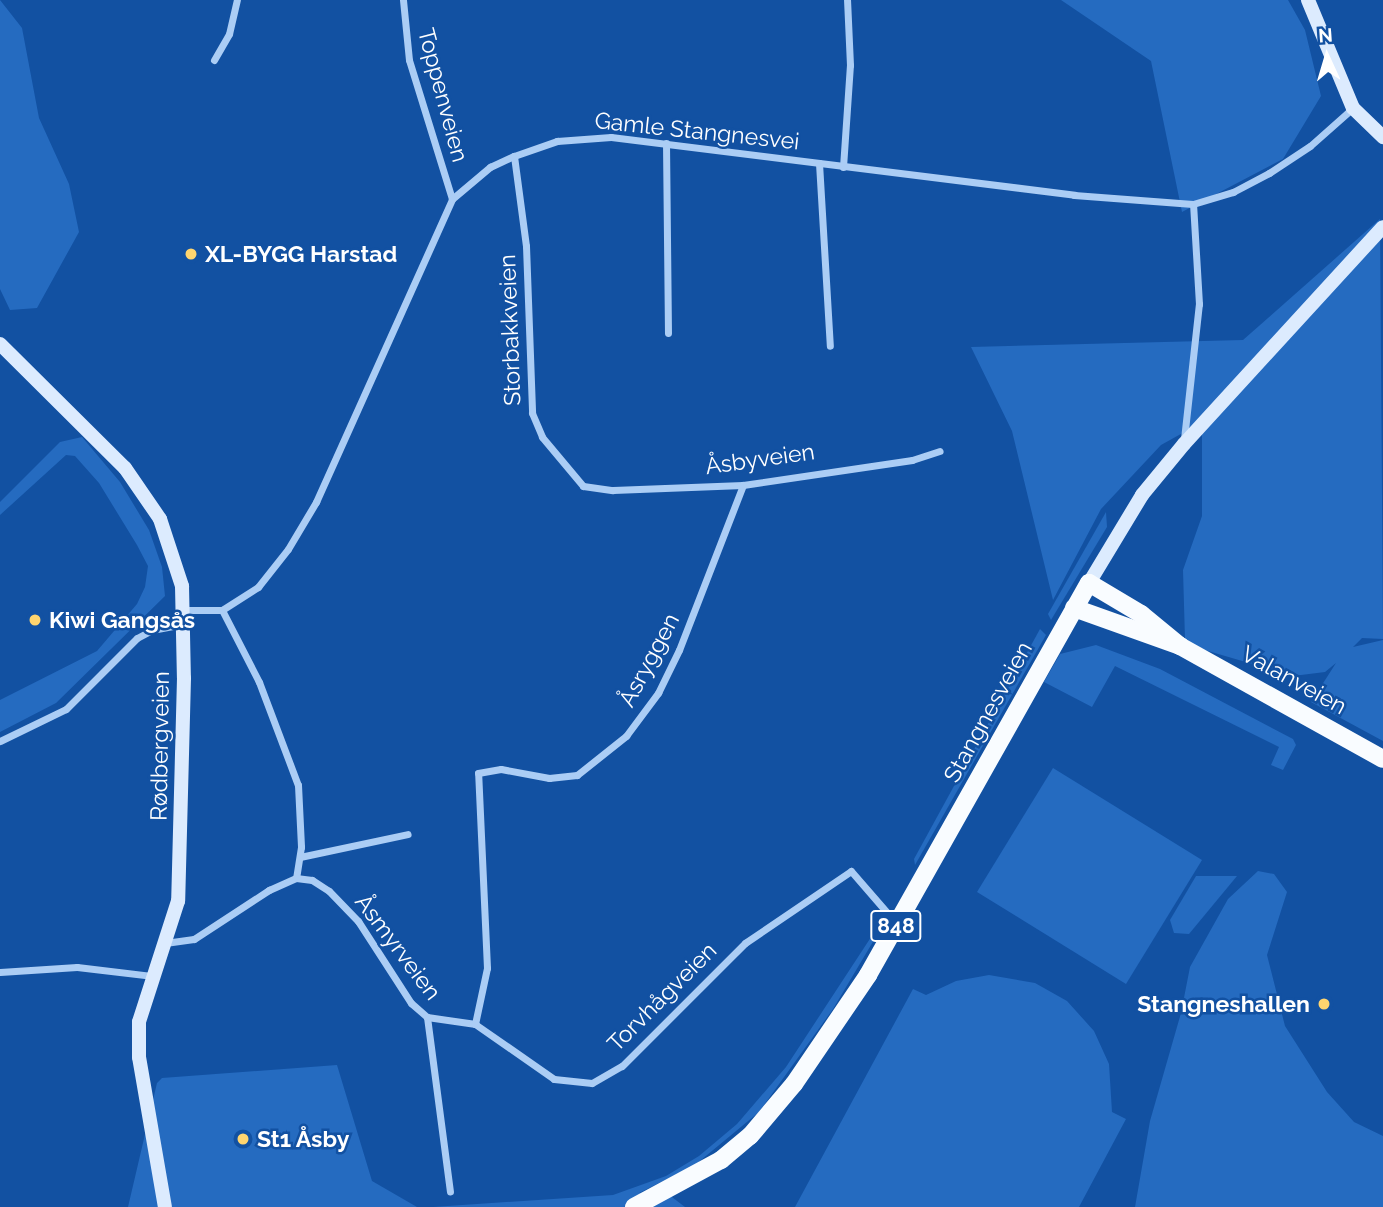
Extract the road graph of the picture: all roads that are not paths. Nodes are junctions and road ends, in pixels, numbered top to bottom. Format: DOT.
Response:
graph roads {
  1 [pos="237,0"];
  2 [pos="403,0"];
  3 [pos="847,0"];
  4 [pos="1308,0"];
  5 [pos="214,60"];
  6 [pos="1353,108"];
  7 [pos="1383,137"];
  8 [pos="666,143"];
  9 [pos="514,156"];
  10 [pos="819,163"];
  11 [pos="843,167"];
  12 [pos="452,199"];
  13 [pos="1193,204"];
  14 [pos="1383,227"];
  15 [pos="668,333"];
  16 [pos="0,344"];
  17 [pos="830,346"];
  18 [pos="1184,443"];
  19 [pos="940,451"];
  20 [pos="743,485"];
  21 [pos="583,486"];
  22 [pos="1088,583"];
  23 [pos="1074,608"];
  24 [pos="222,610"];
  25 [pos="185,617"];
  26 [pos="1180,646"];
  27 [pos="0,741"];
  28 [pos="1383,759"];
  29 [pos="408,834"];
  30 [pos="300,857"];
  31 [pos="296,878"];
  32 [pos="897,924"];
  33 [pos="164,943"];
  34 [pos="0,972"];
  35 [pos="153,976"];
  36 [pos="427,1017"];
  37 [pos="475,1024"];
  38 [pos="450,1191"];
  39 [pos="165,1207"];
  40 [pos="634,1207"];
  1 -- 5 [label="street"];
  2 -- 12 [label="street, Toppenveien"];
  3 -- 11 [label="street"];
  4 -- 6 [label="street"];
  6 -- 7 [label="street"];
  6 -- 13 [label="street, Gamle Stangnesvei"];
  8 -- 9 [label="street, Gamle Stangnesvei"];
  8 -- 10 [label="street, Gamle Stangnesvei"];
  8 -- 15 [label="street"];
  9 -- 12 [label="street, Gamle Stangnesvei"];
  9 -- 21 [label="street, Storbakkveien"];
  10 -- 11 [label="street, Gamle Stangnesvei"];
  10 -- 17 [label="street"];
  11 -- 13 [label="street, Gamle Stangnesvei"];
  12 -- 24 [label="street, Gamle Stangnesvei"];
  13 -- 18 [label="street"];
  14 -- 18 [label="street, Stangnesveien"];
  16 -- 25 [label="street, Rødbergveien"];
  18 -- 22 [label="street, Stangnesveien"];
  19 -- 20 [label="street, Åsbyveien"];
  20 -- 21 [label="street, Åsbyveien"];
  20 -- 37 [label="street, Åsryggen"];
  22 -- 23 [label="main road, Stangnesveien / 848"];
  22 -- 26 [label="main road, Valanveien"];
  23 -- 26 [label="main road, Valanveien"];
  23 -- 32 [label="main road, Stangnesveien / 848"];
  24 -- 25 [label="street"];
  24 -- 30 [label="street"];
  25 -- 27 [label="street"];
  25 -- 33 [label="street, Rødbergveien"];
  26 -- 28 [label="main road, Valanveien"];
  29 -- 30 [label="street"];
  30 -- 31 [label="street"];
  31 -- 33 [label="street"];
  31 -- 36 [label="street, Åsmyrveien"];
  32 -- 37 [label="street, Torvhågveien"];
  32 -- 40 [label="main road, Stangnesveien / 848"];
  33 -- 35 [label="street, Rødbergveien"];
  34 -- 35 [label="street"];
  35 -- 39 [label="street, Rødbergveien"];
  36 -- 37 [label="street, Torvhågveien"];
  36 -- 38 [label="street, Åsmyrveien"];
}
